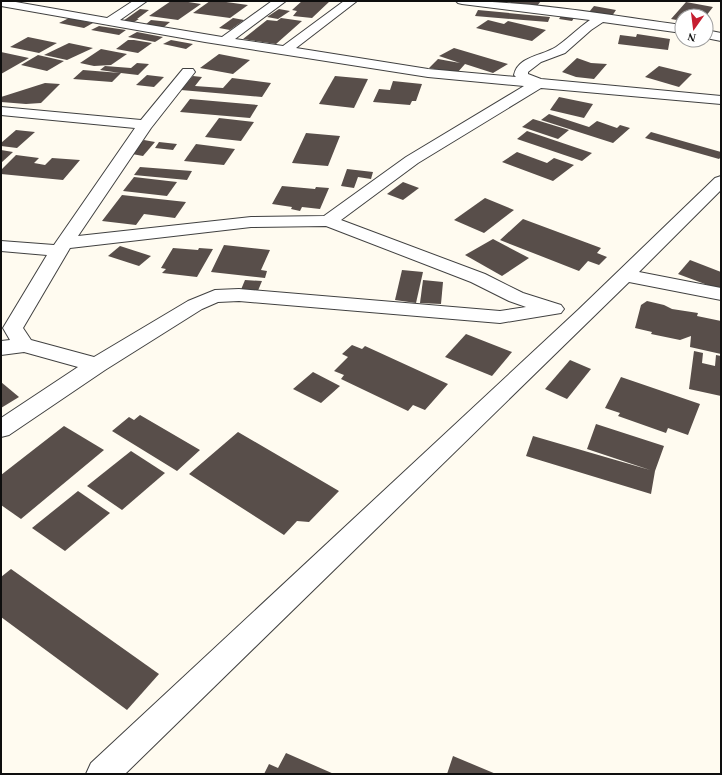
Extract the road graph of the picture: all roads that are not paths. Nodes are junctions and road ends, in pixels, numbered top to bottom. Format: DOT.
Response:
graph roads {
  1 [pos="141,1"];
  2 [pos="280,1"];
  3 [pos="352,1"];
  4 [pos="462,1"];
  5 [pos="1,3"];
  6 [pos="601,18"];
  7 [pos="110,21"];
  8 [pos="674,28"];
  9 [pos="224,41"];
  10 [pos="285,51"];
  11 [pos="188,72"];
  12 [pos="539,83"];
  13 [pos="721,100"];
  14 [pos="1,111"];
  15 [pos="145,125"];
  16 [pos="721,181"];
  17 [pos="328,221"];
  18 [pos="1,246"];
  19 [pos="61,247"];
  20 [pos="624,275"];
  21 [pos="721,294"];
  22 [pos="554,309"];
  23 [pos="586,314"];
  24 [pos="24,345"];
  25 [pos="1,348"];
  26 [pos="97,365"];
  27 [pos="1,429"];
  28 [pos="102,774"];
  1 -- 7 [label="street"];
  2 -- 9 [label="street"];
  3 -- 10 [label="street"];
  4 -- 6 [label="street"];
  5 -- 7 [label="street"];
  6 -- 8 [label="street"];
  6 -- 12 [label="street"];
  7 -- 9 [label="street"];
  9 -- 10 [label="street"];
  10 -- 12 [label="street"];
  11 -- 15 [label="street"];
  12 -- 13 [label="street"];
  12 -- 17 [label="street"];
  14 -- 15 [label="street"];
  15 -- 19 [label="street"];
  16 -- 20 [label="street"];
  17 -- 19 [label="street"];
  17 -- 22 [label="street"];
  18 -- 19 [label="street"];
  19 -- 24 [label="street"];
  20 -- 21 [label="street"];
  20 -- 23 [label="street"];
  22 -- 23 [label="street"];
  22 -- 26 [label="street"];
  23 -- 28 [label="street"];
  24 -- 25 [label="street"];
  24 -- 26 [label="street"];
  26 -- 27 [label="street"];
}
